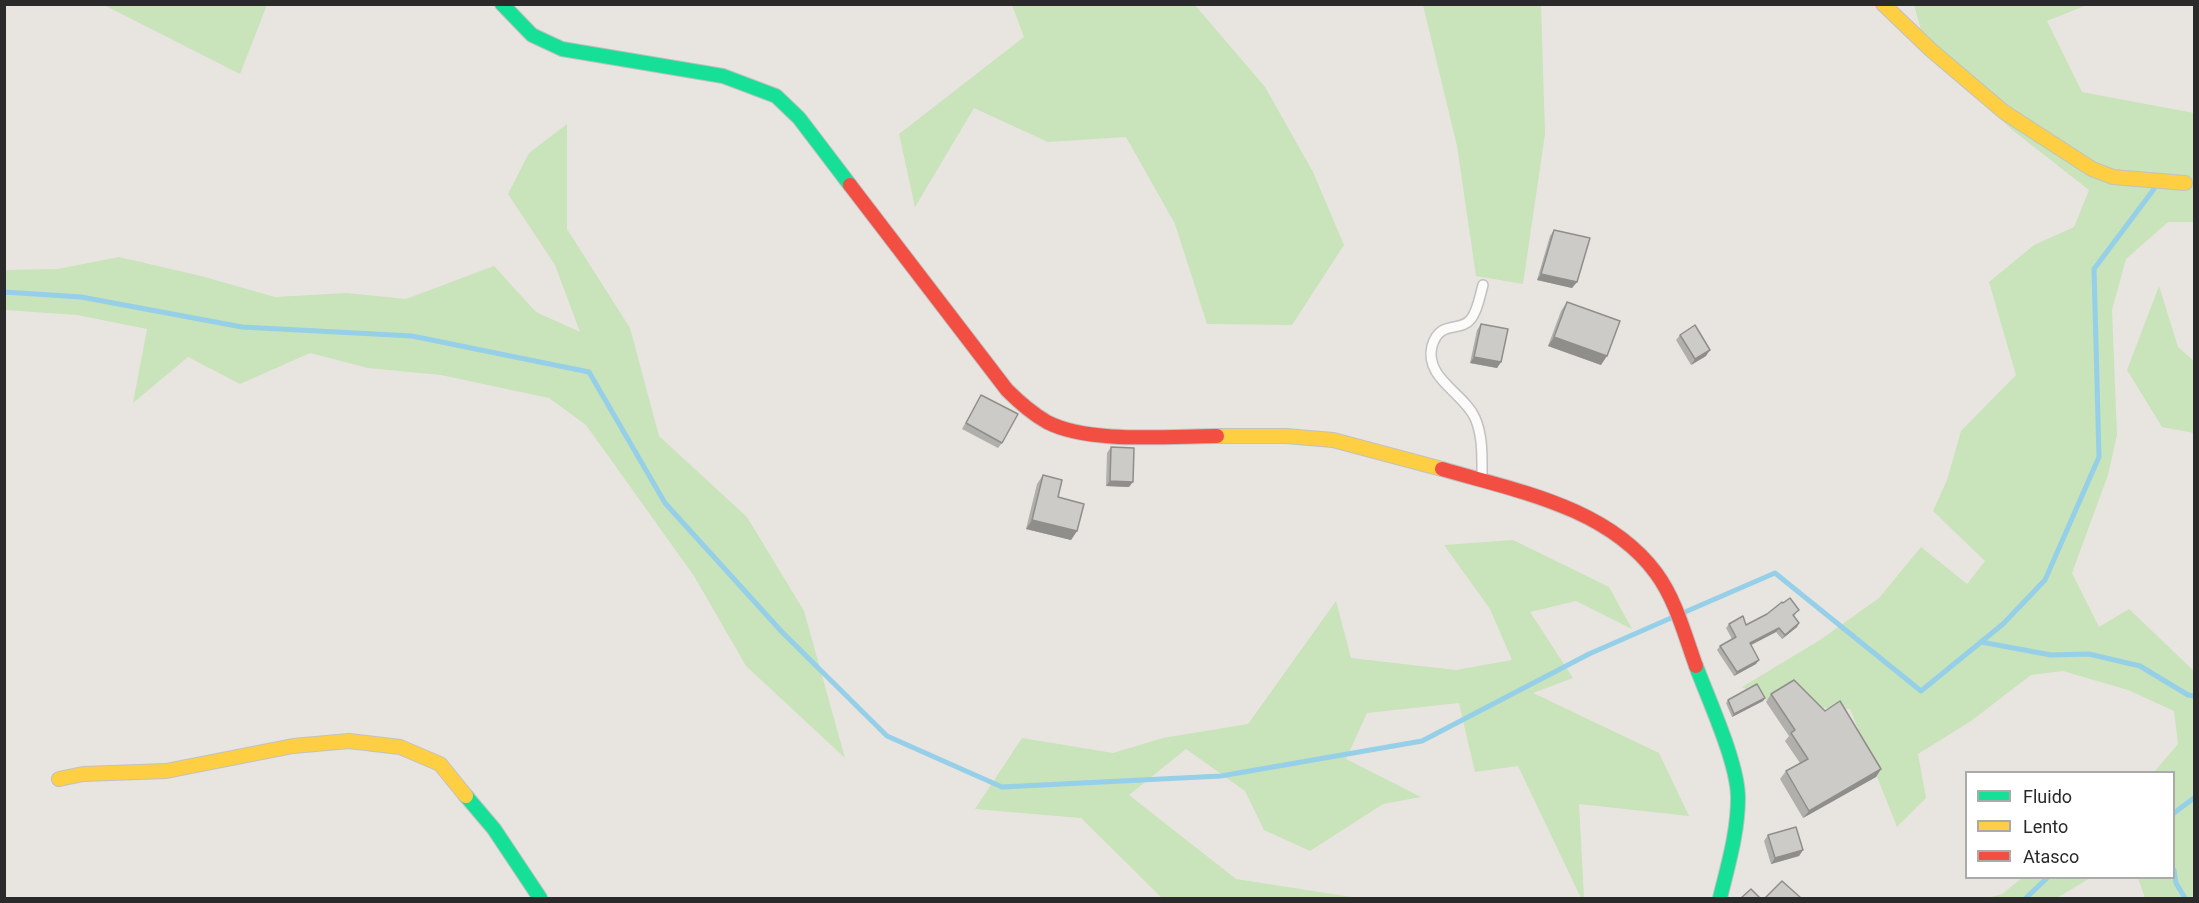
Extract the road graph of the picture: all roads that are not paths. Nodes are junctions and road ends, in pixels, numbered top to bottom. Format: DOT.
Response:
graph roads {
  1 [pos="502,4"];
  2 [pos="1883,4"];
  3 [pos="2185,183"];
  4 [pos="1483,285"];
  5 [pos="1482,480"];
  6 [pos="59,779"];
  7 [pos="540,898"];
  8 [pos="1720,898"];
  1 -- 5 [label="street"];
  2 -- 3 [label="street"];
  4 -- 5 [label="lane"];
  5 -- 8 [label="street"];
  6 -- 7 [label="street"];
}
